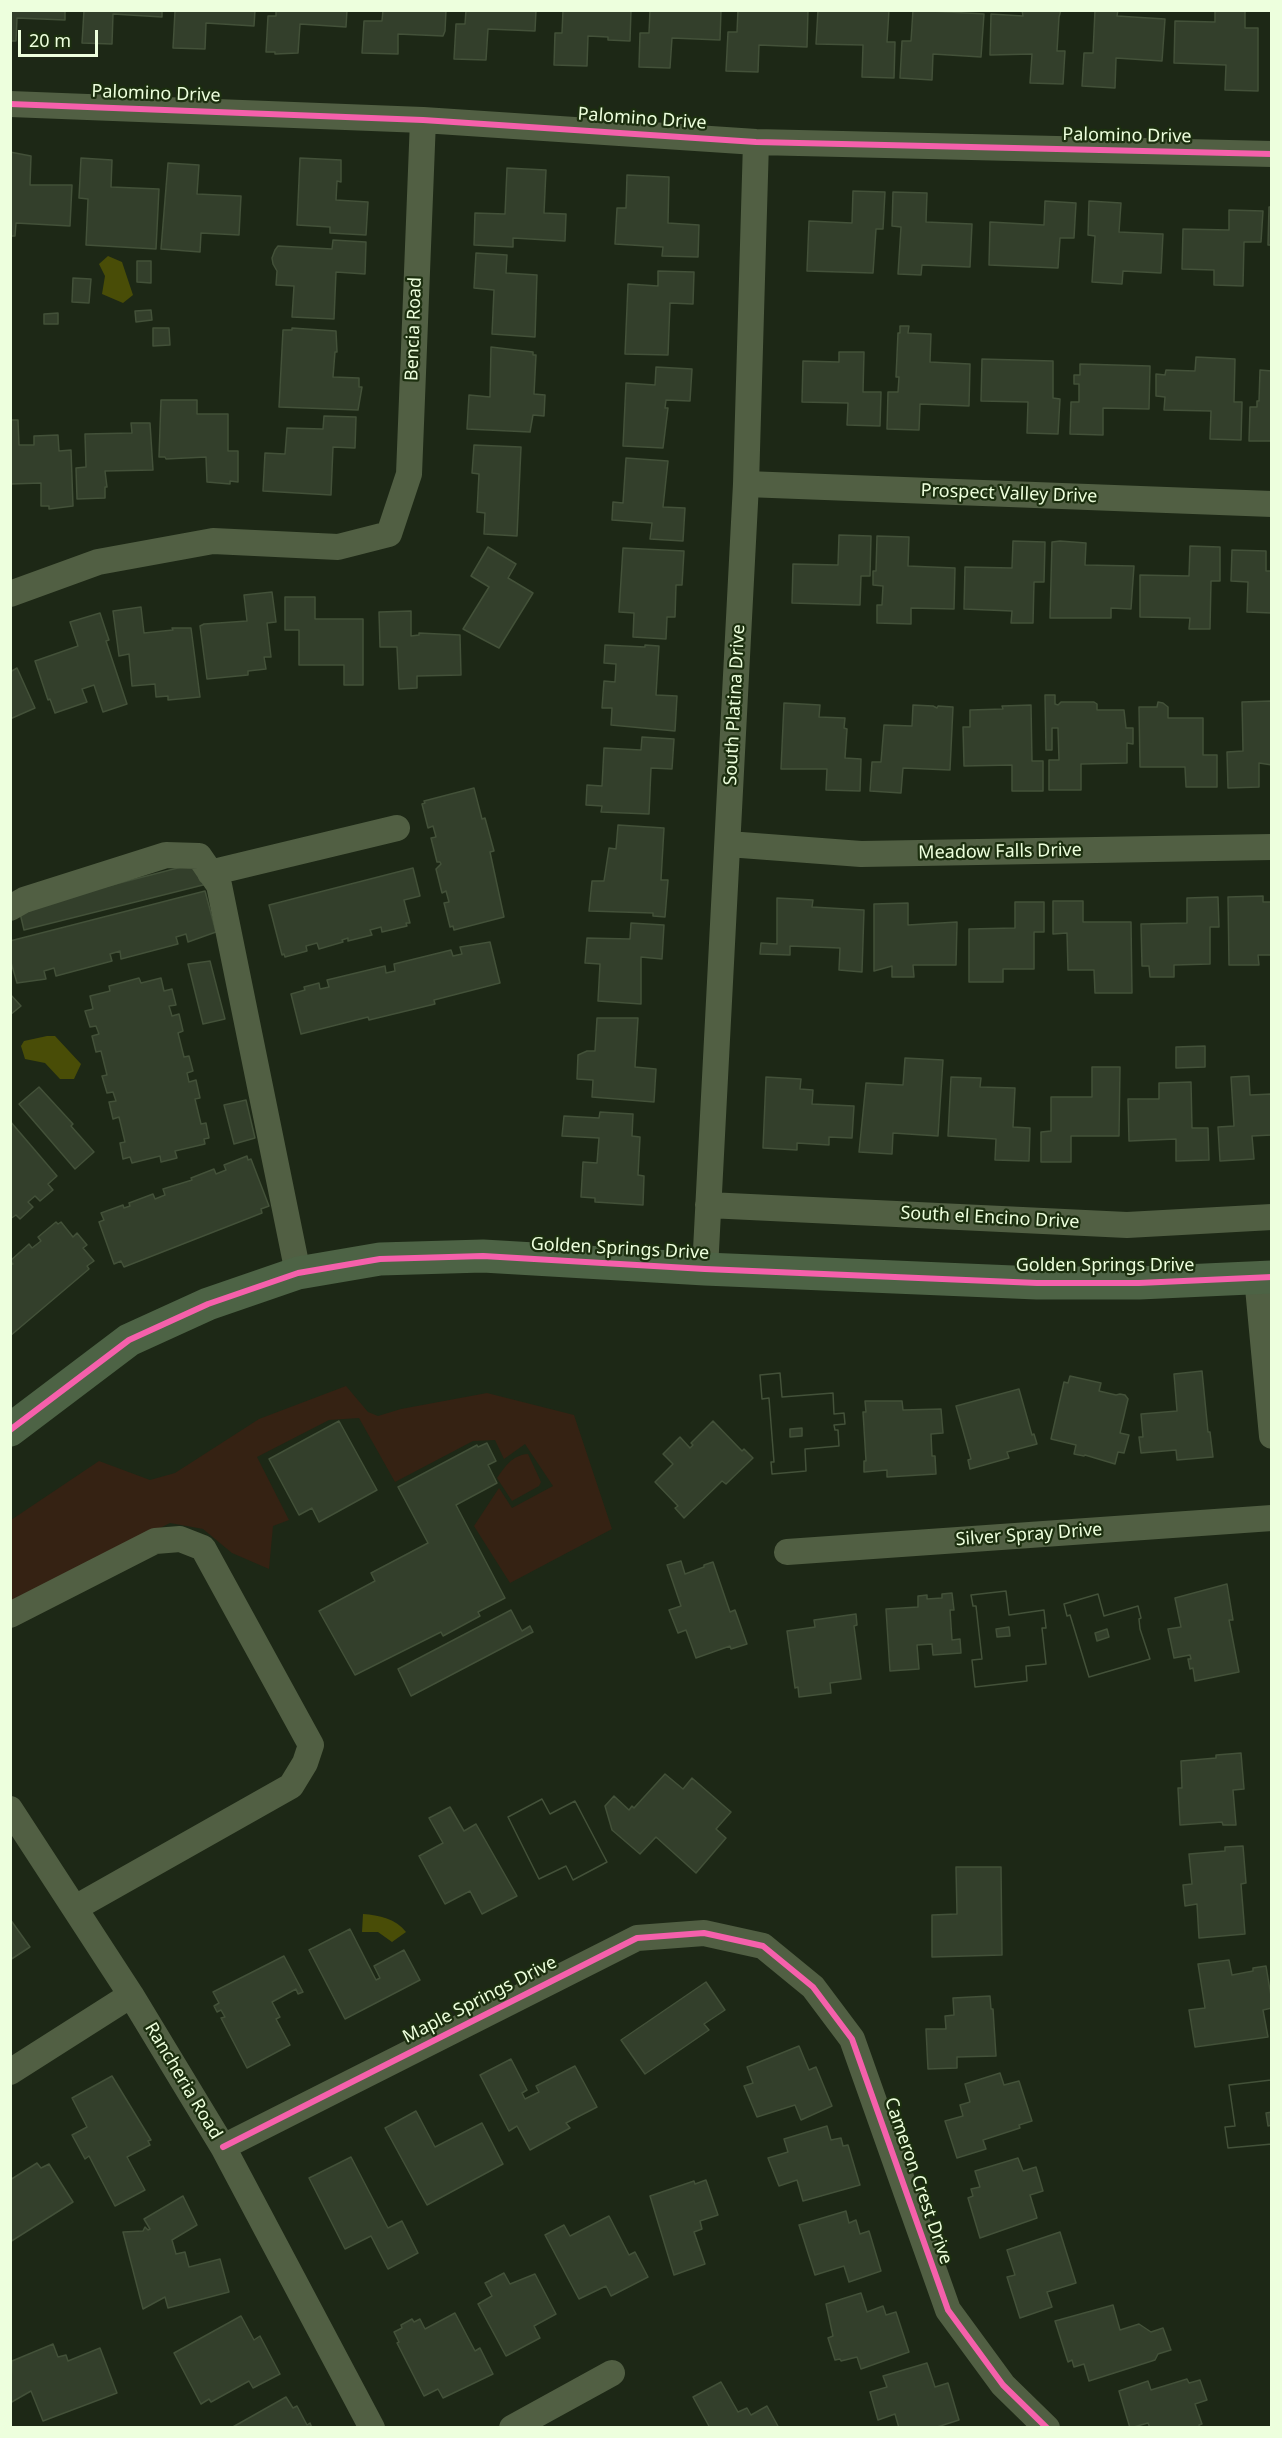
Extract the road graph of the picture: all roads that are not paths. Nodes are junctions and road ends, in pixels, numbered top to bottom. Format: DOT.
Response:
graph roads {
  1 [pos="10,104"];
  2 [pos="423,120"];
  3 [pos="756,142"];
  4 [pos="1272,154"];
  5 [pos="747,484"];
  6 [pos="1272,504"];
  7 [pos="10,594"];
  8 [pos="397,828"];
  9 [pos="728,844"];
  10 [pos="1272,847"];
  11 [pos="210,873"];
  12 [pos="10,908"];
  13 [pos="708,1205"];
  14 [pos="1272,1217"];
  15 [pos="705,1269"];
  16 [pos="298,1273"];
  17 [pos="1264,1277"];
  18 [pos="10,1430"];
  19 [pos="1272,1436"];
  20 [pos="1272,1518"];
  21 [pos="786,1552"];
  22 [pos="10,1615"];
  23 [pos="10,1809"];
  24 [pos="75,1908"];
  25 [pos="763,1946"];
  26 [pos="130,1995"];
  27 [pos="10,2072"];
  28 [pos="223,2147"];
  29 [pos="612,2373"];
  30 [pos="372,2427"];
  31 [pos="512,2427"];
  32 [pos="1047,2427"];
  1 -- 2 [label="street, Palomino Drive"];
  2 -- 3 [label="street, Palomino Drive"];
  2 -- 7 [label="street, Bencia Road"];
  3 -- 4 [label="street, Palomino Drive"];
  3 -- 5 [label="street, South Platina Drive"];
  5 -- 6 [label="street, Prospect Valley Drive"];
  5 -- 9 [label="street, South Platina Drive"];
  8 -- 11 [label="street"];
  9 -- 10 [label="street, Meadow Falls Drive"];
  9 -- 13 [label="street, South Platina Drive"];
  11 -- 12 [label="street"];
  11 -- 16 [label="street"];
  13 -- 14 [label="street, South el Encino Drive"];
  13 -- 15 [label="street, South Platina Drive"];
  15 -- 16 [label="main road, Golden Springs Drive"];
  15 -- 17 [label="main road, Golden Springs Drive"];
  16 -- 18 [label="main road, Golden Springs Drive"];
  17 -- 19 [label="street"];
  20 -- 21 [label="street, Silver Spray Drive"];
  22 -- 24 [label="street"];
  23 -- 24 [label="street, Rancheria Road"];
  24 -- 26 [label="street, Rancheria Road"];
  25 -- 28 [label="street, Maple Springs Drive"];
  25 -- 32 [label="street, Cameron Crest Drive"];
  26 -- 27 [label="street"];
  26 -- 28 [label="street, Rancheria Road"];
  28 -- 30 [label="street, Rancheria Road"];
  29 -- 31 [label="street"];
}
